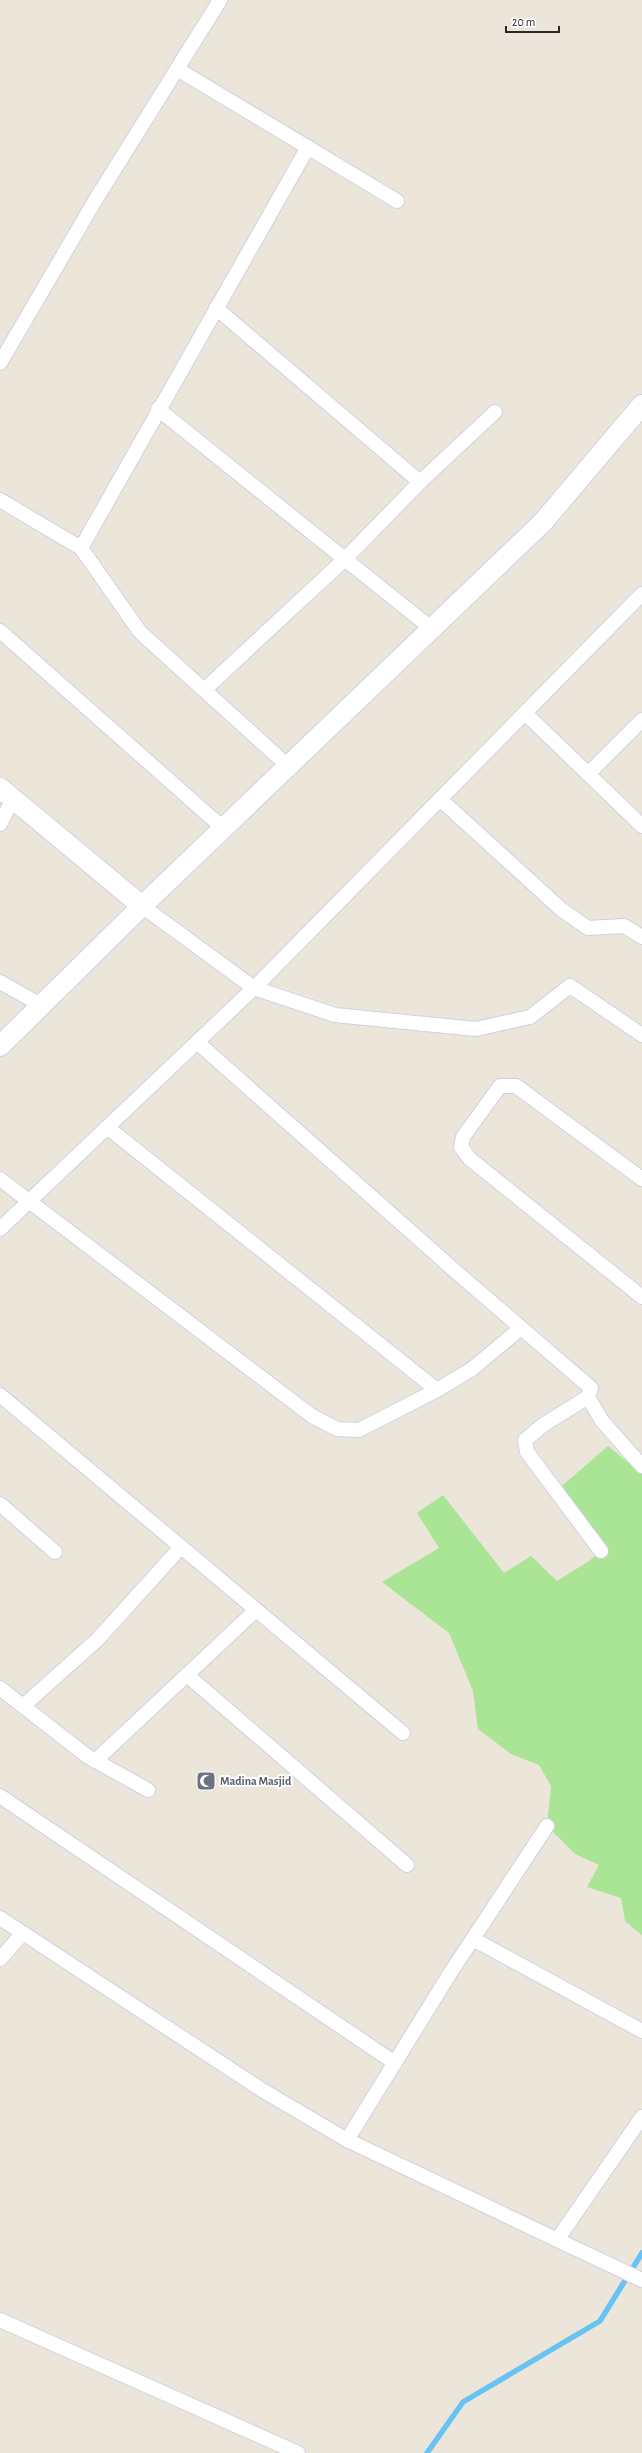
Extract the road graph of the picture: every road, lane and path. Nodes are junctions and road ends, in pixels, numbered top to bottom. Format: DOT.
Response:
graph roads {
  1 [pos="220,0"];
  2 [pos="177,69"];
  3 [pos="308,148"];
  4 [pos="397,201"];
  5 [pos="216,308"];
  6 [pos="0,363"];
  7 [pos="642,404"];
  8 [pos="158,409"];
  9 [pos="495,412"];
  10 [pos="420,482"];
  11 [pos="0,500"];
  12 [pos="81,548"];
  13 [pos="345,560"];
  14 [pos="642,594"];
  15 [pos="432,629"];
  16 [pos="0,631"];
  17 [pos="204,690"];
  18 [pos="525,713"];
  19 [pos="642,720"];
  20 [pos="288,766"];
  21 [pos="588,774"];
  22 [pos="7,793"];
  23 [pos="440,799"];
  24 [pos="0,824"];
  25 [pos="642,826"];
  26 [pos="223,828"];
  27 [pos="142,906"];
  28 [pos="642,937"];
  29 [pos="0,982"];
  30 [pos="254,988"];
  31 [pos="41,1006"];
  32 [pos="642,1035"];
  33 [pos="197,1042"];
  34 [pos="0,1046"];
  35 [pos="107,1127"];
  36 [pos="0,1179"];
  37 [pos="642,1179"];
  38 [pos="29,1201"];
  39 [pos="0,1228"];
  40 [pos="642,1297"];
  41 [pos="522,1328"];
  42 [pos="437,1390"];
  43 [pos="0,1395"];
  44 [pos="588,1397"];
  45 [pos="642,1466"];
  46 [pos="0,1504"];
  47 [pos="181,1547"];
  48 [pos="601,1551"];
  49 [pos="55,1552"];
  50 [pos="256,1610"];
  51 [pos="187,1675"];
  52 [pos="0,1688"];
  53 [pos="23,1706"];
  54 [pos="403,1733"];
  55 [pos="95,1760"];
  56 [pos="148,1790"];
  57 [pos="0,1796"];
  58 [pos="547,1826"];
  59 [pos="407,1865"];
  60 [pos="0,1918"];
  61 [pos="23,1933"];
  62 [pos="473,1939"];
  63 [pos="0,1959"];
  64 [pos="642,2031"];
  65 [pos="395,2063"];
  66 [pos="642,2117"];
  67 [pos="347,2140"];
  68 [pos="557,2240"];
  69 [pos="642,2280"];
  70 [pos="0,2320"];
  71 [pos="298,2453"];
  1 -- 2 [label="street"];
  2 -- 3 [label="street"];
  2 -- 6 [label="street"];
  3 -- 4 [label="street"];
  3 -- 5 [label="street"];
  5 -- 8 [label="street"];
  5 -- 10 [label="street"];
  7 -- 15 [label="street"];
  8 -- 12 [label="street"];
  8 -- 13 [label="street"];
  9 -- 10 [label="street"];
  10 -- 13 [label="street"];
  11 -- 12 [label="street"];
  12 -- 17 [label="street"];
  13 -- 15 [label="street"];
  13 -- 17 [label="street"];
  14 -- 18 [label="street"];
  15 -- 20 [label="street"];
  16 -- 26 [label="street"];
  17 -- 20 [label="street"];
  18 -- 21 [label="street"];
  18 -- 23 [label="street"];
  19 -- 21 [label="street"];
  20 -- 26 [label="street"];
  21 -- 25 [label="street"];
  22 -- 24 [label="street"];
  22 -- 27 [label="street"];
  23 -- 28 [label="street"];
  23 -- 30 [label="street"];
  26 -- 27 [label="street"];
  27 -- 30 [label="street"];
  27 -- 31 [label="street"];
  29 -- 31 [label="street"];
  30 -- 32 [label="street"];
  30 -- 33 [label="street"];
  31 -- 34 [label="street"];
  33 -- 35 [label="street"];
  33 -- 41 [label="street"];
  35 -- 38 [label="street"];
  35 -- 42 [label="street"];
  36 -- 38 [label="street"];
  37 -- 40 [label="street"];
  38 -- 39 [label="street"];
  38 -- 42 [label="street"];
  41 -- 42 [label="street"];
  41 -- 44 [label="street"];
  43 -- 47 [label="street"];
  44 -- 45 [label="street"];
  44 -- 48 [label="street"];
  46 -- 49 [label="street"];
  47 -- 50 [label="street"];
  47 -- 53 [label="street"];
  50 -- 51 [label="street"];
  50 -- 54 [label="street"];
  51 -- 55 [label="street"];
  51 -- 59 [label="street"];
  52 -- 53 [label="street"];
  53 -- 55 [label="street"];
  55 -- 56 [label="street"];
  57 -- 65 [label="street"];
  58 -- 62 [label="street"];
  60 -- 61 [label="street"];
  61 -- 63 [label="street"];
  61 -- 67 [label="street"];
  62 -- 64 [label="street"];
  62 -- 65 [label="street"];
  65 -- 67 [label="street"];
  66 -- 68 [label="street"];
  67 -- 68 [label="street"];
  68 -- 69 [label="street"];
  70 -- 71 [label="street"];
}
